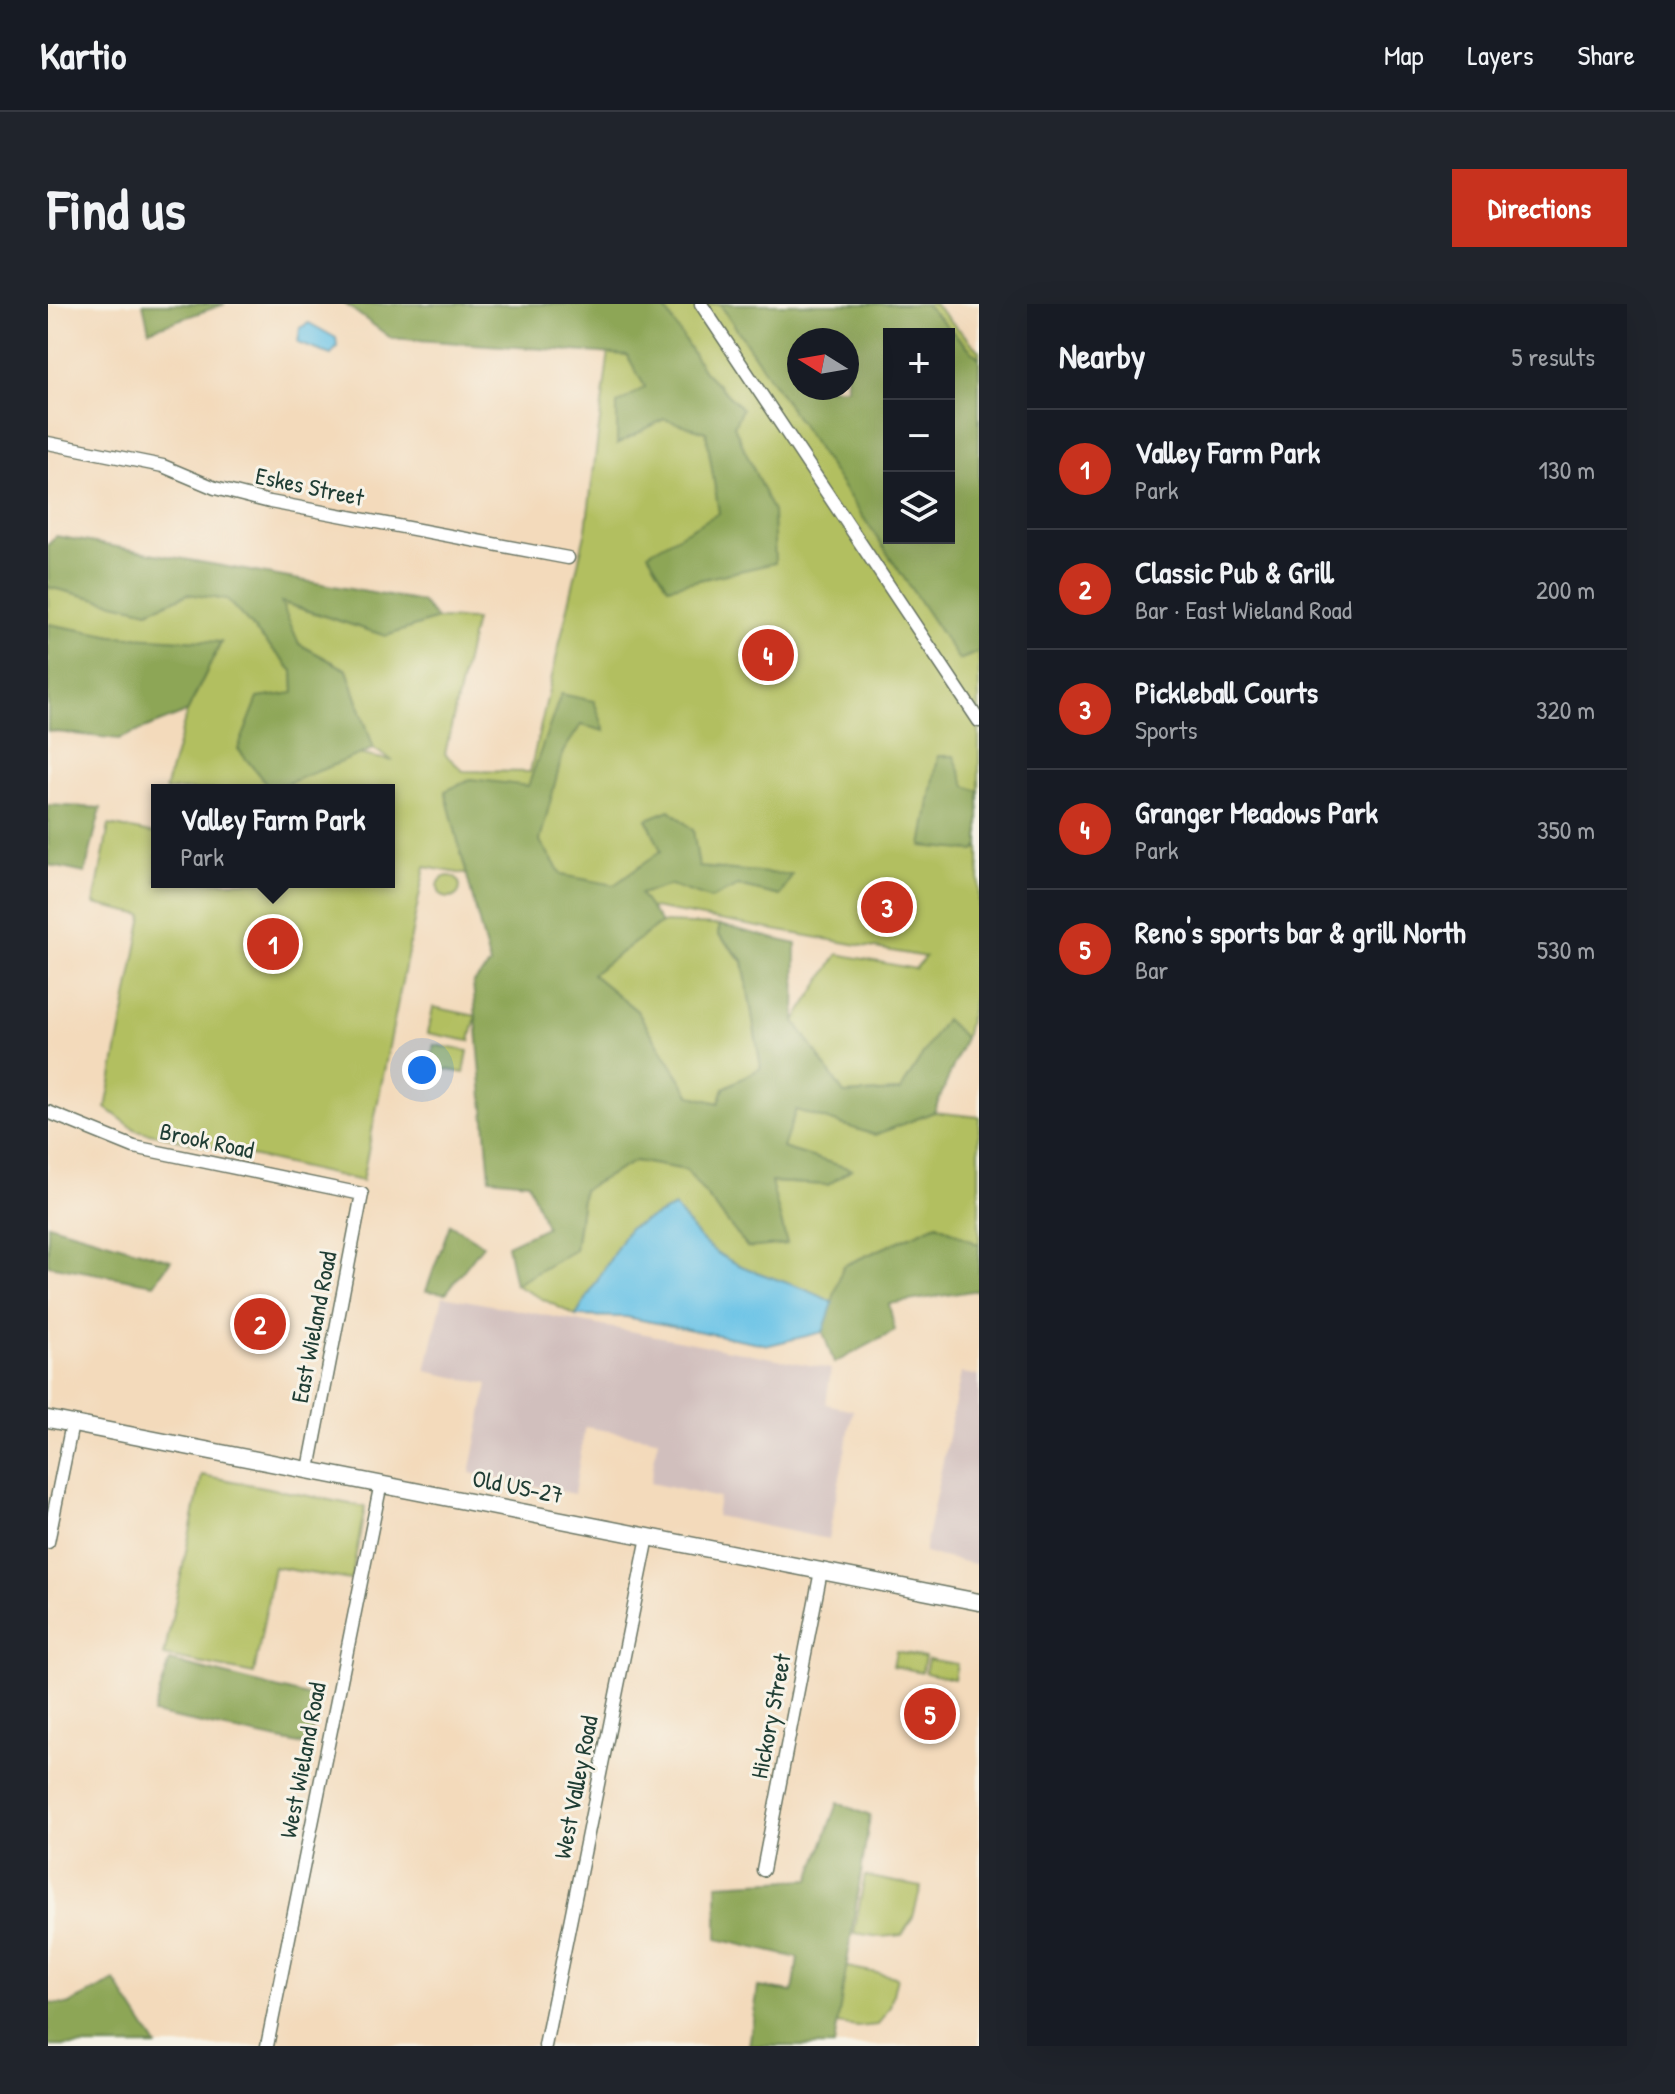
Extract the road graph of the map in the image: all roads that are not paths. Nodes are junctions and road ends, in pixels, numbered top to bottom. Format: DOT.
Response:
graph roads {
  1 [pos="701,304"];
  2 [pos="48,443"];
  3 [pos="568,558"];
  4 [pos="979,721"];
  5 [pos="48,1112"];
  6 [pos="362,1194"];
  7 [pos="48,1419"];
  8 [pos="72,1424"];
  9 [pos="309,1469"];
  10 [pos="381,1483"];
  11 [pos="648,1537"];
  12 [pos="48,1542"];
  13 [pos="821,1571"];
  14 [pos="979,1602"];
  15 [pos="763,1870"];
  16 [pos="267,2046"];
  17 [pos="545,2046"];
  1 -- 4 [label="street"];
  2 -- 3 [label="street, Eskes Street"];
  5 -- 6 [label="street, Brook Road"];
  6 -- 9 [label="street, East Wieland Road"];
  7 -- 8 [label="main road, Old US-27"];
  8 -- 9 [label="main road, Old US-27"];
  8 -- 12 [label="street"];
  9 -- 10 [label="main road, Old US-27"];
  10 -- 11 [label="main road, Old US-27"];
  10 -- 16 [label="street, West Wieland Road"];
  11 -- 13 [label="main road, Old US-27"];
  11 -- 17 [label="street, West Valley Road"];
  13 -- 14 [label="main road, Old US-27"];
  13 -- 15 [label="street, Hickory Street"];
}
